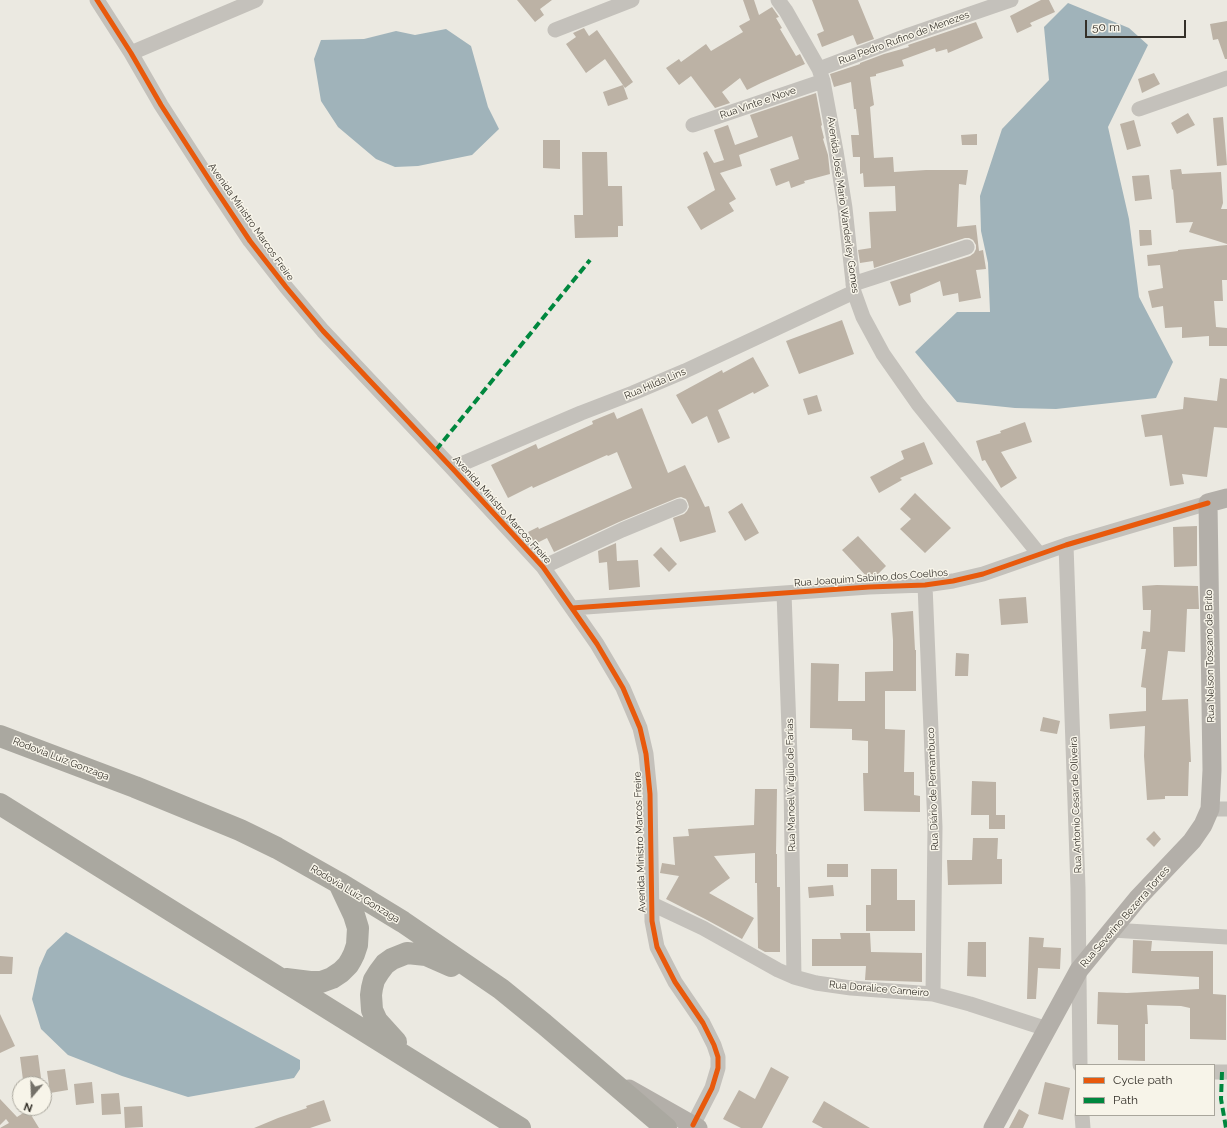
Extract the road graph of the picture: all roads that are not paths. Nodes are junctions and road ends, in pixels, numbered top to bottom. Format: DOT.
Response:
graph roads {
  1 [pos="97,0"];
  2 [pos="256,0"];
  3 [pos="632,0"];
  4 [pos="778,0"];
  5 [pos="1011,0"];
  6 [pos="555,30"];
  7 [pos="131,53"];
  8 [pos="821,75"];
  9 [pos="1227,78"];
  10 [pos="1139,109"];
  11 [pos="693,125"];
  12 [pos="967,247"];
  13 [pos="854,288"];
  14 [pos="452,468"];
  15 [pos="1227,498"];
  16 [pos="1208,503"];
  17 [pos="680,506"];
  18 [pos="1066,545"];
  19 [pos="1039,554"];
  20 [pos="543,567"];
  21 [pos="925,585"];
  22 [pos="784,593"];
  23 [pos="572,608"];
  24 [pos="0,736"];
  25 [pos="0,804"];
  26 [pos="1218,809"];
  27 [pos="339,883"];
  28 [pos="652,904"];
  29 [pos="1112,930"];
  30 [pos="1227,937"];
  31 [pos="1079,970"];
  32 [pos="794,977"];
  33 [pos="281,979"];
  34 [pos="501,989"];
  35 [pos="933,994"];
  36 [pos="1047,1029"];
  37 [pos="1080,1064"];
  38 [pos="419,1065"];
  39 [pos="1215,1072"];
  40 [pos="1227,1072"];
  41 [pos="606,1077"];
  42 [pos="1082,1116"];
  43 [pos="695,1126"];
  44 [pos="520,1128"];
  45 [pos="666,1128"];
  46 [pos="993,1128"];
  47 [pos="1083,1128"];
  1 -- 7 [label="street, Avenida Ministro Marcos Freire"];
  2 -- 7 [label="street"];
  3 -- 6 [label="street"];
  4 -- 8 [label="street, Avenida José Mario Wanderley Gomes"];
  5 -- 8 [label="street, Rua Pedro Rufino de Menezes"];
  7 -- 14 [label="street, Avenida Ministro Marcos Freire"];
  8 -- 11 [label="street, Rua Vinte e Nove"];
  8 -- 13 [label="street, Avenida José Mario Wanderley Gomes"];
  9 -- 10 [label="street"];
  12 -- 13 [label="street, Rua Hilda Lins"];
  13 -- 14 [label="street, Rua Hilda Lins"];
  13 -- 19 [label="street, Avenida José Mario Wanderley Gomes"];
  14 -- 20 [label="street, Avenida Ministro Marcos Freire"];
  15 -- 16 [label="main road, Rua Joaquim Sabino dos Coelhos"];
  16 -- 18 [label="street, Rua Joaquim Sabino dos Coelhos"];
  16 -- 26 [label="main road, Rua Nelson Toscano de Brito"];
  17 -- 20 [label="street"];
  18 -- 19 [label="street, Rua Joaquim Sabino dos Coelhos"];
  18 -- 31 [label="street, Rua Antonio Cesar de Oliveira"];
  19 -- 21 [label="street, Rua Joaquim Sabino dos Coelhos"];
  20 -- 23 [label="street, Avenida Ministro Marcos Freire"];
  21 -- 22 [label="street, Rua Joaquim Sabino dos Coelhos"];
  21 -- 35 [label="street, Rua Diário de Pernambuco"];
  22 -- 23 [label="street, Rua Joaquim Sabino dos Coelhos"];
  22 -- 32 [label="street, Rua Manoel Virgilio de Farias"];
  23 -- 28 [label="street, Avenida Ministro Marcos Freire"];
  24 -- 27 [label="highway, Rodovia Luiz Gonzaga"];
  25 -- 33 [label="highway"];
  26 -- 29 [label="main road, Rua Severino Bezerra Torres"];
  27 -- 33 [label="highway"];
  27 -- 34 [label="highway, Rodovia Luiz Gonzaga"];
  28 -- 32 [label="street, Rua Doralice Carneiro"];
  28 -- 43 [label="street, Avenida Ministro Marcos Freire"];
  29 -- 30 [label="street"];
  29 -- 31 [label="main road, Rua Severino Bezerra Torres"];
  31 -- 36 [label="main road, Rua Severino Bezerra Torres"];
  31 -- 37 [label="street, Rua Antonio Cesar de Oliveira"];
  32 -- 35 [label="street, Rua Doralice Carneiro"];
  33 -- 38 [label="highway"];
  34 -- 38 [label="highway"];
  34 -- 41 [label="highway, Rodovia Luiz Gonzaga"];
  35 -- 36 [label="street, Rua Doralice Carneiro"];
  36 -- 46 [label="main road, Rua Severino Bezerra Torres"];
  38 -- 44 [label="highway"];
  39 -- 40 [label="street"];
  41 -- 43 [label="main road"];
  41 -- 45 [label="highway, Rodovia Luiz Gonzaga"];
  42 -- 47 [label="street"];
}
